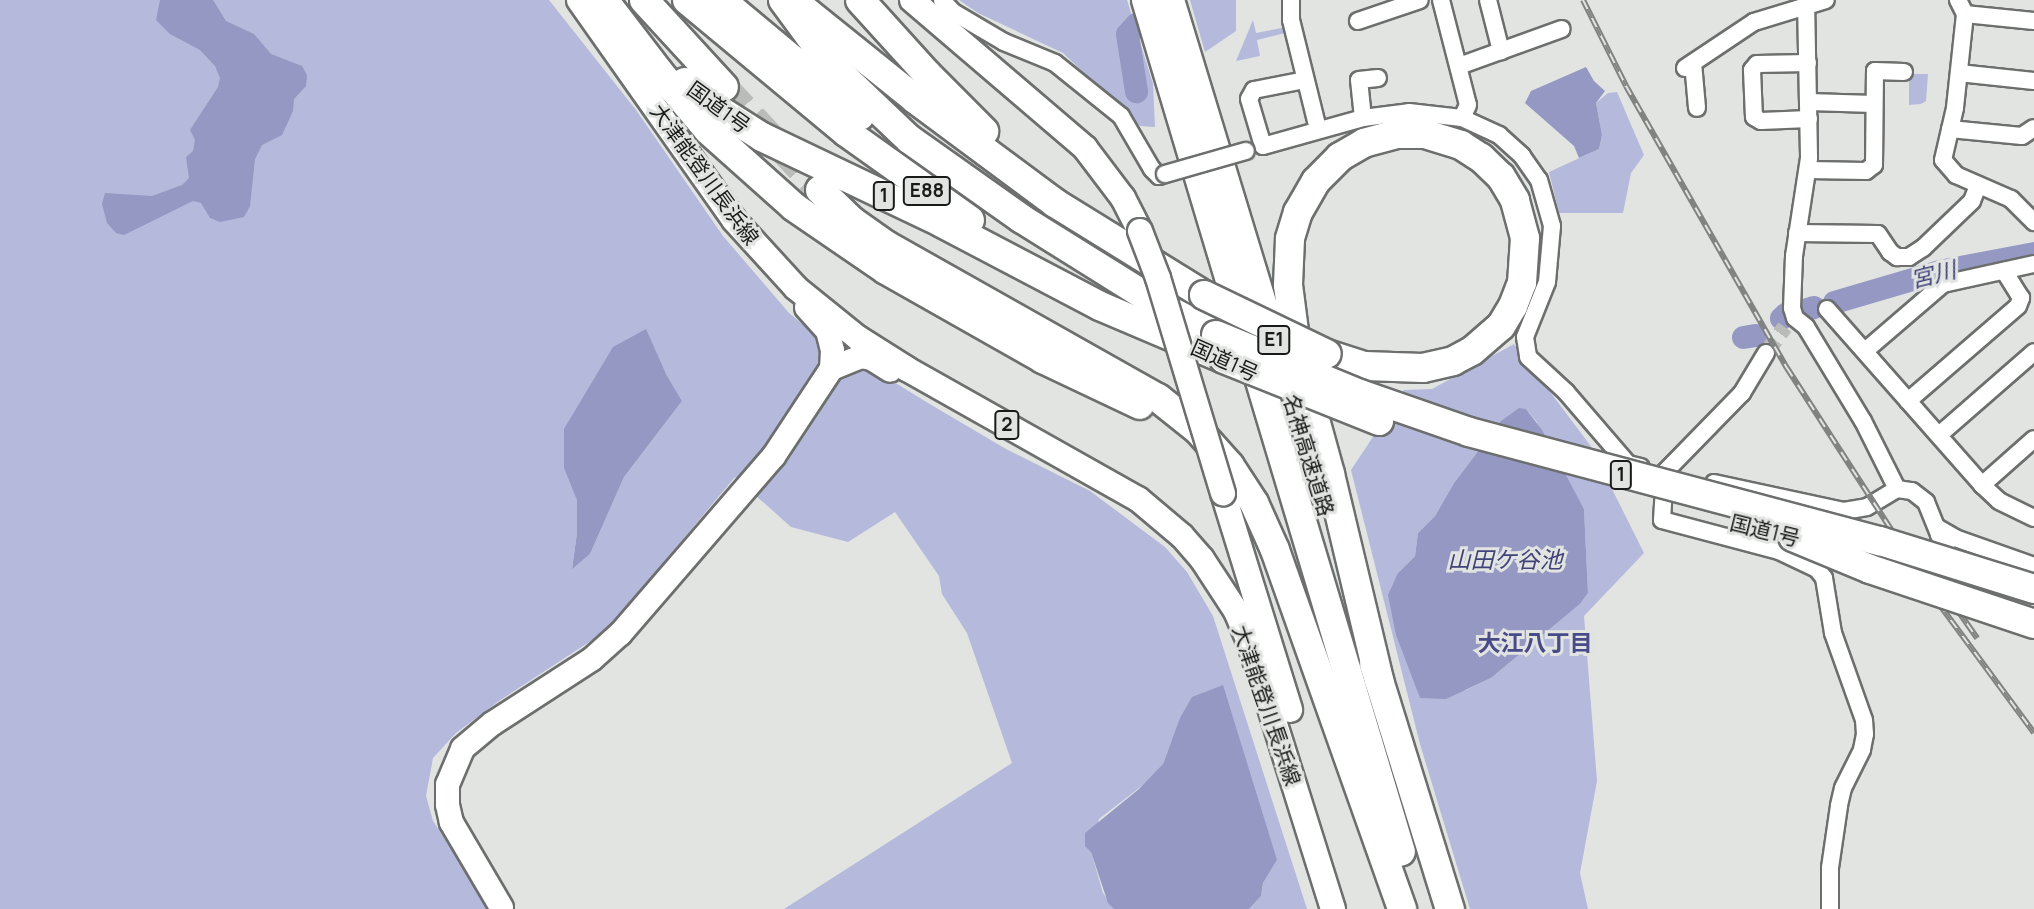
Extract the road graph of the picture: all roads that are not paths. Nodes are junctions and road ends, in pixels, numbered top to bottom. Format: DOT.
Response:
graph roads {
  1 [pos="579,0"];
  2 [pos="604,0"];
  3 [pos="610,0"];
  4 [pos="644,0"];
  5 [pos="687,0"];
  6 [pos="721,0"];
  7 [pos="783,0"];
  8 [pos="792,0"];
  9 [pos="860,0"];
  10 [pos="912,0"];
  11 [pos="942,0"];
  12 [pos="1146,0"];
  13 [pos="1170,0"];
  14 [pos="1291,0"];
  15 [pos="1420,0"];
  16 [pos="1441,0"];
  17 [pos="1488,0"];
  18 [pos="1826,0"];
  19 [pos="1807,3"];
  20 [pos="1962,7"];
  21 [pos="1357,21"];
  22 [pos="2034,21"];
  23 [pos="1562,29"];
  24 [pos="1501,51"];
  25 [pos="1808,63"];
  26 [pos="1459,66"];
  27 [pos="1903,72"];
  28 [pos="1959,74"];
  29 [pos="1378,78"];
  30 [pos="1306,80"];
  31 [pos="2034,81"];
  32 [pos="724,87"];
  33 [pos="1809,102"];
  34 [pos="1874,104"];
  35 [pos="1697,108"];
  36 [pos="1363,118"];
  37 [pos="1462,118"];
  38 [pos="1809,119"];
  39 [pos="2034,128"];
  40 [pos="1318,129"];
  41 [pos="1950,129"];
  42 [pos="1263,146"];
  43 [pos="1808,170"];
  44 [pos="1978,185"];
  45 [pos="820,190"];
  46 [pos="2034,222"];
  47 [pos="1797,233"];
  48 [pos="1134,239"];
  49 [pos="2034,264"];
  50 [pos="780,271"];
  51 [pos="2004,271"];
  52 [pos="1161,306"];
  53 [pos="1827,309"];
  54 [pos="1211,346"];
  55 [pos="1865,351"];
  56 [pos="2034,352"];
  57 [pos="1766,353"];
  58 [pos="831,368"];
  59 [pos="942,389"];
  60 [pos="1908,401"];
  61 [pos="1939,435"];
  62 [pos="2034,439"];
  63 [pos="1665,472"];
  64 [pos="1982,485"];
  65 [pos="1233,489"];
  66 [pos="1897,489"];
  67 [pos="1777,505"];
  68 [pos="2034,518"];
  69 [pos="1938,528"];
  70 [pos="1786,544"];
  71 [pos="2034,566"];
  72 [pos="2034,573"];
  73 [pos="2034,589"];
  74 [pos="2034,608"];
  75 [pos="2034,624"];
  76 [pos="2034,634"];
  77 [pos="1379,680"];
  78 [pos="501,907"];
  79 [pos="1333,909"];
  80 [pos="1349,909"];
  81 [pos="1402,909"];
  82 [pos="1419,909"];
  83 [pos="1450,909"];
  84 [pos="1830,909"];
  1 -- 50 [label="main road, 大津能登川長浜線 / 2"];
  2 -- 65 [label="highway"];
  3 -- 54 [label="highway, 国道1号 / 1"];
  4 -- 32 [label="highway"];
  5 -- 54 [label="highway, E88"];
  6 -- 52 [label="highway, E88"];
  7 -- 52 [label="highway, 国道1号 / 1"];
  8 -- 48 [label="highway"];
  9 -- 48 [label="highway"];
  10 -- 48 [label="main road, 大津能登川長浜線"];
  11 -- 42 [label="street, bridge"];
  12 -- 82 [label="highway, 名神高速道路 / E1"];
  13 -- 77 [label="highway, 名神高速道路 / E1"];
  14 -- 30 [label="street"];
  15 -- 21 [label="street"];
  16 -- 26 [label="street"];
  17 -- 24 [label="street"];
  18 -- 19 [label="street"];
  19 -- 25 [label="street"];
  19 -- 35 [label="street"];
  20 -- 22 [label="street"];
  20 -- 28 [label="street"];
  23 -- 24 [label="street"];
  24 -- 26 [label="street"];
  25 -- 33 [label="street"];
  25 -- 38 [label="street"];
  26 -- 37 [label="street"];
  27 -- 34 [label="street"];
  28 -- 31 [label="street"];
  28 -- 41 [label="street"];
  29 -- 36 [label="street"];
  30 -- 40 [label="street"];
  30 -- 42 [label="street"];
  33 -- 34 [label="street"];
  33 -- 38 [label="street"];
  34 -- 43 [label="street"];
  36 -- 37 [label="street"];
  36 -- 40 [label="street"];
  37 -- 63 [label="street"];
  38 -- 43 [label="street"];
  39 -- 41 [label="street"];
  40 -- 42 [label="street"];
  41 -- 44 [label="street"];
  43 -- 47 [label="street"];
  44 -- 46 [label="street"];
  44 -- 47 [label="street"];
  45 -- 65 [label="highway"];
  47 -- 66 [label="street"];
  48 -- 65 [label="main road, 大津能登川長浜線, bridge"];
  48 -- 77 [label="highway, bridge"];
  49 -- 51 [label="street"];
  50 -- 58 [label="street"];
  50 -- 59 [label="main road, 大津能登川長浜線 / 2"];
  51 -- 55 [label="street"];
  51 -- 60 [label="street"];
  52 -- 54 [label="highway, 国道1号 / 1"];
  53 -- 55 [label="street"];
  54 -- 67 [label="highway, 国道1号 / 1, bridge"];
  54 -- 70 [label="highway, 国道1号 / 1, bridge"];
  55 -- 60 [label="street"];
  56 -- 61 [label="street"];
  57 -- 63 [label="street"];
  58 -- 59 [label="street"];
  58 -- 78 [label="street"];
  59 -- 79 [label="main road, 大津能登川長浜線 / 2"];
  60 -- 61 [label="street"];
  61 -- 64 [label="street"];
  62 -- 64 [label="street"];
  63 -- 67 [label="street"];
  63 -- 70 [label="street"];
  64 -- 68 [label="street"];
  65 -- 80 [label="main road, 大津能登川長浜線"];
  65 -- 81 [label="highway"];
  66 -- 67 [label="street"];
  66 -- 69 [label="street"];
  67 -- 70 [label="street"];
  67 -- 72 [label="highway, bridge"];
  67 -- 73 [label="highway, 国道1号 / 1, bridge"];
  69 -- 71 [label="street"];
  69 -- 76 [label="street"];
  70 -- 74 [label="highway, 国道1号 / 1, bridge"];
  70 -- 75 [label="highway, bridge"];
  70 -- 84 [label="street"];
  77 -- 83 [label="highway, 名神高速道路 / E1"];
}
